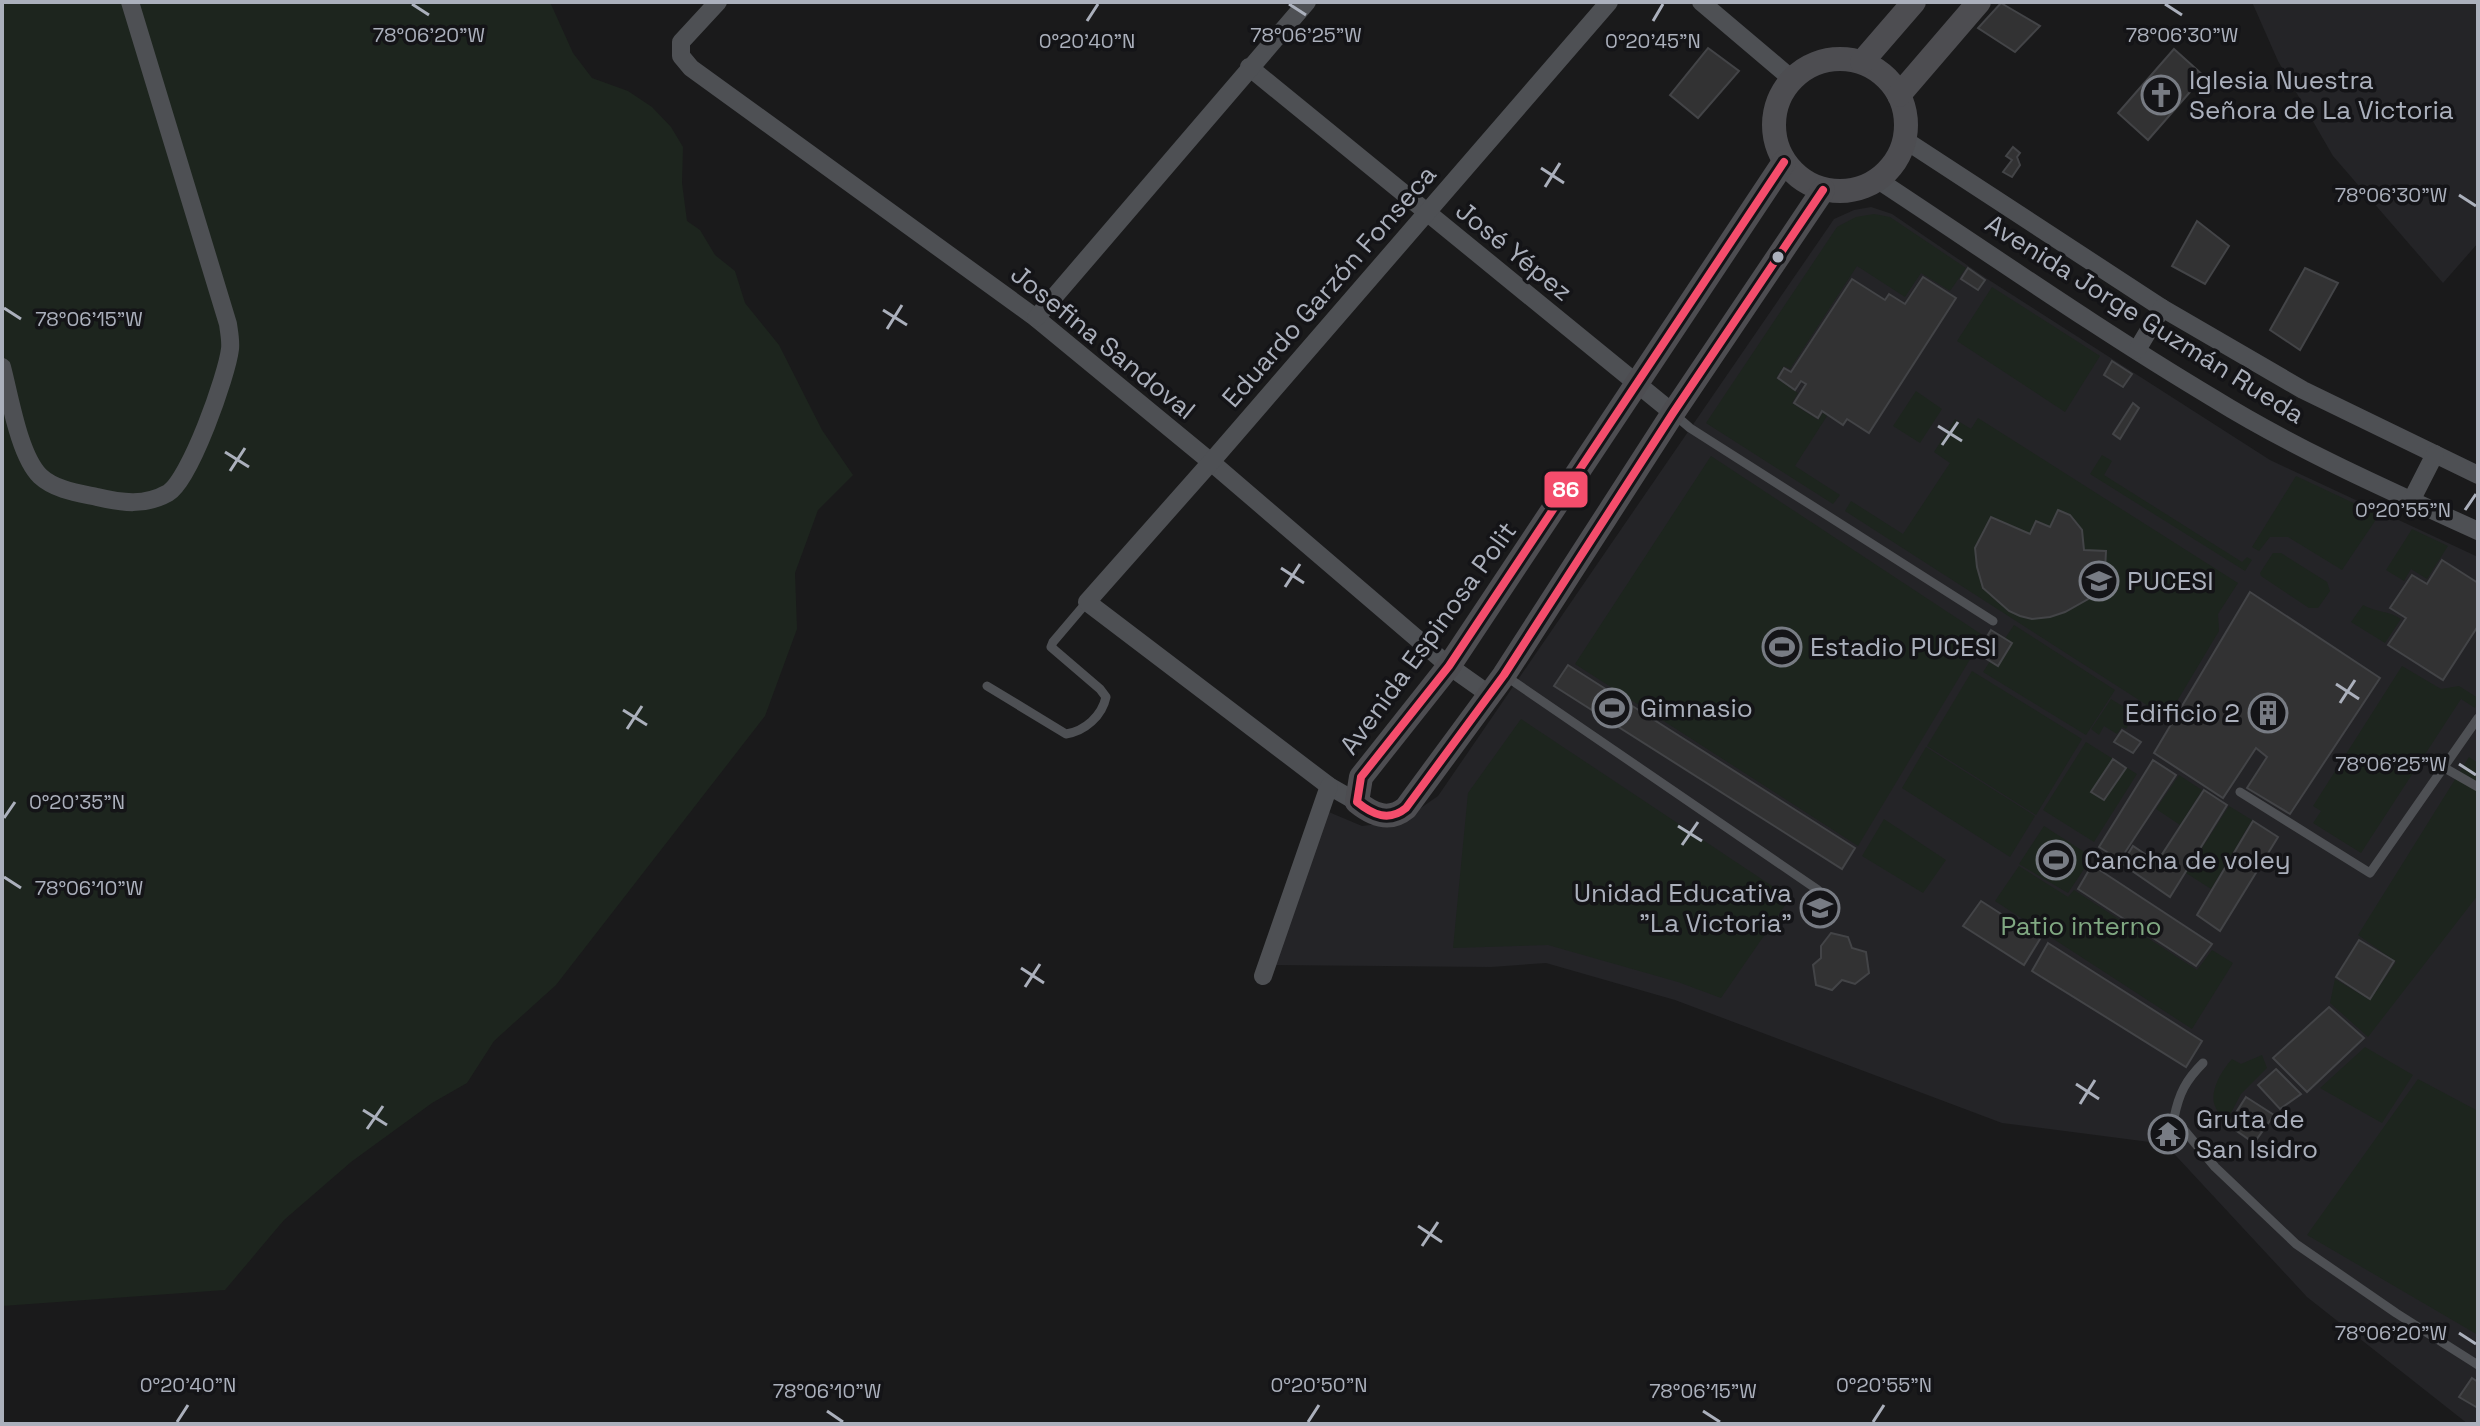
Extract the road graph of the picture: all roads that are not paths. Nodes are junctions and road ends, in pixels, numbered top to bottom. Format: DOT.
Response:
graph roads {
  1 [pos="130,2"];
  2 [pos="718,2"];
  3 [pos="1307,2"];
  4 [pos="1609,2"];
  5 [pos="1701,2"];
  6 [pos="1914,2"];
  7 [pos="1979,2"];
  8 [pos="1862,62"];
  9 [pos="1249,67"];
  10 [pos="1792,79"];
  11 [pos="1899,95"];
  12 [pos="1905,140"];
  13 [pos="1784,162"];
  14 [pos="1878,180"];
  15 [pos="1823,190"];
  16 [pos="1427,213"];
  17 [pos="2162,308"];
  18 [pos="1036,318"];
  19 [pos="2137,350"];
  20 [pos="2,367"];
  21 [pos="1637,385"];
  22 [pos="1673,413"];
  23 [pos="2435,454"];
  24 [pos="1211,462"];
  25 [pos="2478,475"];
  26 [pos="2411,501"];
  27 [pos="2478,531"];
  28 [pos="1087,602"];
  29 [pos="1993,621"];
  30 [pos="1449,666"];
  31 [pos="1497,685"];
  32 [pos="987,686"];
  33 [pos="2478,718"];
  34 [pos="2443,767"];
  35 [pos="1329,786"];
  36 [pos="2478,787"];
  37 [pos="2240,792"];
  38 [pos="1357,802"];
  39 [pos="1818,890"];
  40 [pos="1263,976"];
  41 [pos="2203,1063"];
  42 [pos="2478,1365"];
  1 -- 20 [label="street"];
  2 -- 18 [label="street, Josefina Sandoval"];
  3 -- 9 [label="street"];
  4 -- 16 [label="street, Eduardo Garzón Fonseca"];
  5 -- 10 [label="street"];
  6 -- 8 [label="street"];
  7 -- 11 [label="street"];
  8 -- 10 [label="street"];
  8 -- 11 [label="street"];
  9 -- 16 [label="street, José Yépez"];
  9 -- 18 [label="street"];
  10 -- 13 [label="street"];
  11 -- 12 [label="street"];
  12 -- 14 [label="street"];
  12 -- 17 [label="street, Avenida Jorge Guzmán Rueda"];
  13 -- 15 [label="street"];
  13 -- 21 [label="street, Avenida Espinosa Polit"];
  14 -- 15 [label="street"];
  14 -- 19 [label="street, Avenida Jorge Guzmán Rueda"];
  15 -- 22 [label="street"];
  16 -- 21 [label="street, José Yépez"];
  16 -- 24 [label="street, Eduardo Garzón Fonseca"];
  17 -- 19 [label="street"];
  17 -- 23 [label="street, Avenida Jorge Guzmán Rueda"];
  18 -- 24 [label="street, Josefina Sandoval"];
  19 -- 26 [label="street, Avenida Jorge Guzmán Rueda"];
  21 -- 22 [label="street, José Yépez"];
  21 -- 30 [label="street, Avenida Espinosa Polit"];
  22 -- 29 [label="lane"];
  22 -- 31 [label="street"];
  23 -- 25 [label="street, Avenida Jorge Guzmán Rueda"];
  23 -- 26 [label="street"];
  24 -- 28 [label="street, Eduardo Garzón Fonseca"];
  24 -- 30 [label="street, Josefina Sandoval"];
  26 -- 27 [label="street, Avenida Jorge Guzmán Rueda"];
  28 -- 32 [label="lane"];
  28 -- 35 [label="street"];
  30 -- 31 [label="street, Josefina Sandoval"];
  30 -- 38 [label="street, Avenida Espinosa Polit"];
  31 -- 38 [label="street"];
  31 -- 39 [label="lane"];
  33 -- 34 [label="lane"];
  34 -- 36 [label="lane"];
  34 -- 37 [label="lane"];
  35 -- 38 [label="street"];
  35 -- 40 [label="street"];
  41 -- 42 [label="lane"];
}
